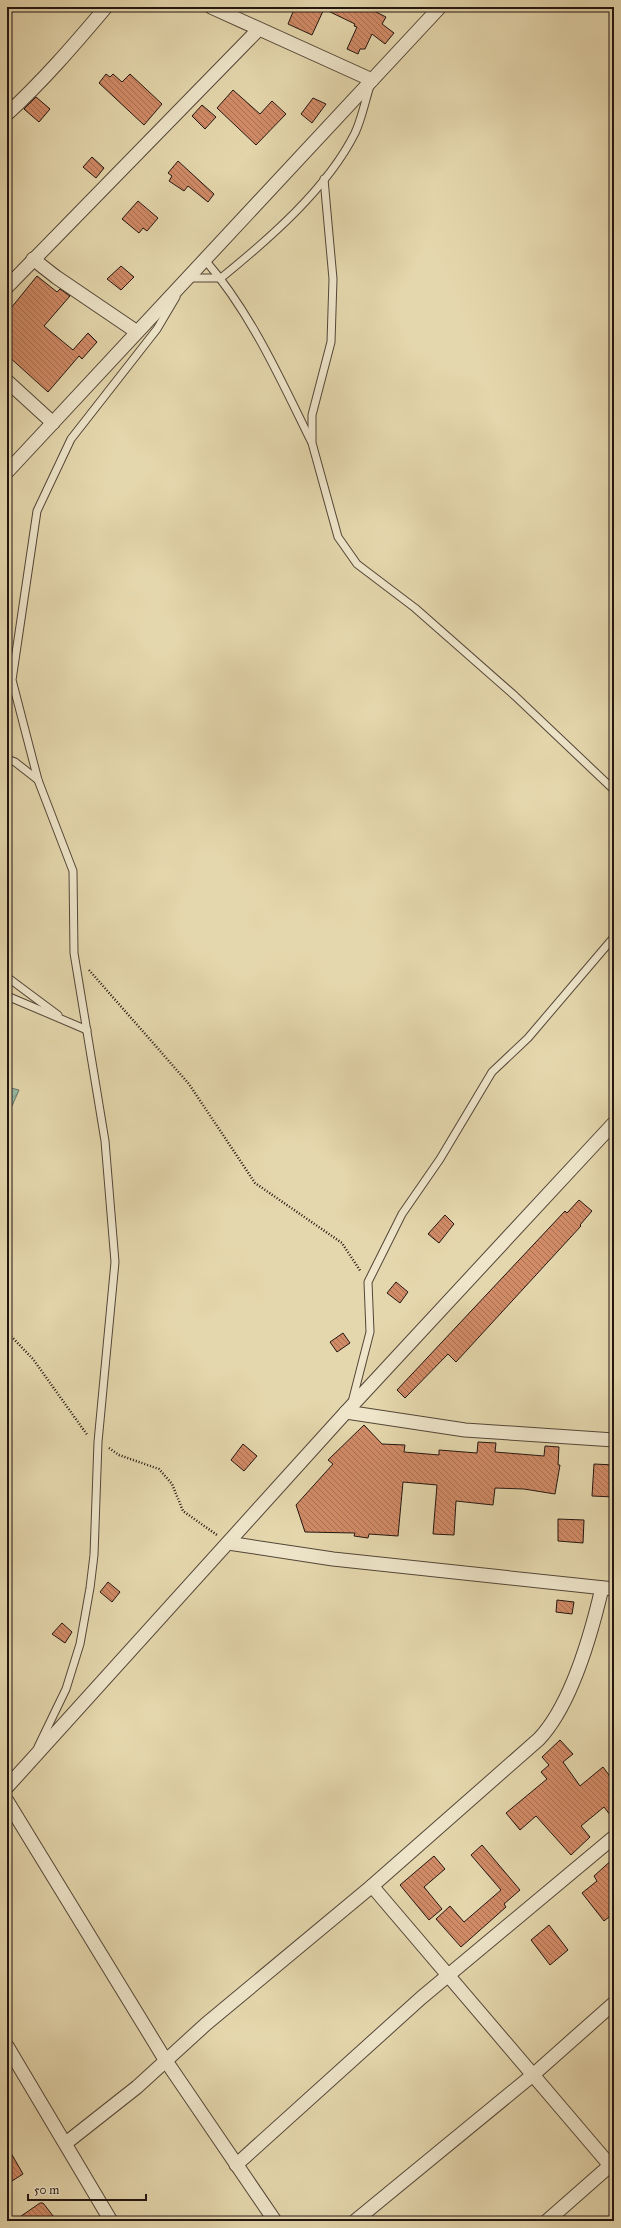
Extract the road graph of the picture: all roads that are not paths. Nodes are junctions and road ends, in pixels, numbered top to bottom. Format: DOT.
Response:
graph roads {
  1 [pos="106,7"];
  2 [pos="211,7"];
  3 [pos="440,7"];
  4 [pos="448,7"];
  5 [pos="428,20"];
  6 [pos="258,30"];
  7 [pos="372,80"];
  8 [pos="7,114"];
  9 [pos="324,179"];
  10 [pos="33,259"];
  11 [pos="205,260"];
  12 [pos="189,277"];
  13 [pos="221,278"];
  14 [pos="7,287"];
  15 [pos="137,332"];
  16 [pos="7,380"];
  17 [pos="53,423"];
  18 [pos="312,443"];
  19 [pos="7,472"];
  20 [pos="7,759"];
  21 [pos="38,780"];
  22 [pos="614,790"];
  23 [pos="614,937"];
  24 [pos="7,977"];
  25 [pos="7,996"];
  26 [pos="68,1022"];
  27 [pos="87,1030"];
  28 [pos="614,1123"];
  29 [pos="348,1410"];
  30 [pos="614,1440"];
  31 [pos="228,1543"];
  32 [pos="608,1588"];
  33 [pos="30,1764"];
  34 [pos="7,1787"];
  35 [pos="7,1802"];
  36 [pos="614,1837"];
  37 [pos="372,1886"];
  38 [pos="449,1976"];
  39 [pos="614,2003"];
  40 [pos="7,2046"];
  41 [pos="166,2061"];
  42 [pos="534,2074"];
  43 [pos="66,2143"];
  44 [pos="236,2165"];
  45 [pos="613,2166"];
  46 [pos="111,2221"];
  47 [pos="275,2221"];
  48 [pos="355,2221"];
  49 [pos="547,2221"];
  1 -- 8 [label="street"];
  2 -- 6 [label="street"];
  3 -- 5 [label="street"];
  4 -- 5 [label="lane"];
  5 -- 7 [label="street"];
  6 -- 7 [label="street"];
  6 -- 10 [label="street"];
  7 -- 9 [label="lane"];
  7 -- 11 [label="street"];
  9 -- 13 [label="lane"];
  9 -- 18 [label="lane"];
  10 -- 14 [label="street"];
  10 -- 15 [label="street"];
  11 -- 12 [label="street"];
  11 -- 13 [label="lane"];
  12 -- 13 [label="lane"];
  12 -- 15 [label="street"];
  12 -- 21 [label="lane"];
  13 -- 18 [label="lane"];
  15 -- 17 [label="street"];
  16 -- 17 [label="street"];
  17 -- 19 [label="street"];
  18 -- 22 [label="lane"];
  20 -- 21 [label="lane"];
  21 -- 27 [label="lane"];
  23 -- 29 [label="lane"];
  24 -- 26 [label="lane"];
  25 -- 26 [label="lane"];
  26 -- 27 [label="lane"];
  27 -- 33 [label="lane"];
  28 -- 29 [label="street"];
  29 -- 30 [label="street"];
  29 -- 31 [label="street"];
  31 -- 32 [label="street"];
  31 -- 33 [label="street"];
  32 -- 37 [label="street"];
  33 -- 34 [label="street"];
  35 -- 41 [label="street"];
  36 -- 38 [label="street"];
  37 -- 38 [label="street"];
  37 -- 41 [label="street"];
  38 -- 42 [label="street"];
  38 -- 44 [label="street"];
  39 -- 42 [label="street"];
  40 -- 43 [label="street"];
  41 -- 43 [label="street"];
  41 -- 44 [label="street"];
  42 -- 45 [label="street"];
  42 -- 48 [label="street"];
  43 -- 46 [label="street"];
  44 -- 47 [label="street"];
  45 -- 49 [label="street"];
}
